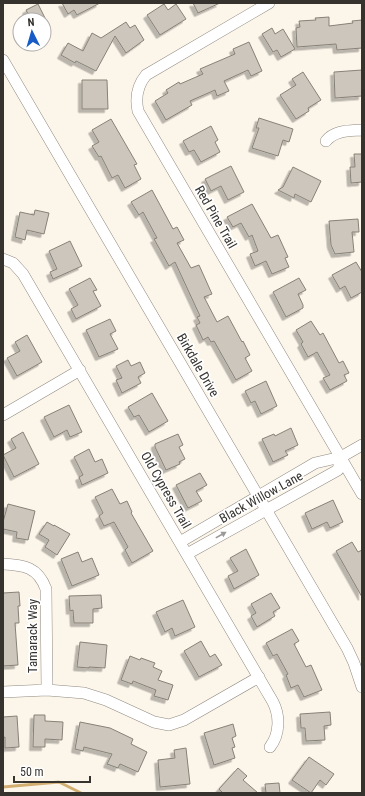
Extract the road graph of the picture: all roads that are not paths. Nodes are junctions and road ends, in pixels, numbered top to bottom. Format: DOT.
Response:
graph roads {
  1 [pos="270,3"];
  2 [pos="3,60"];
  3 [pos="362,130"];
  4 [pos="326,141"];
  5 [pos="3,259"];
  6 [pos="80,370"];
  7 [pos="3,415"];
  8 [pos="362,445"];
  9 [pos="341,457"];
  10 [pos="362,494"];
  11 [pos="258,497"];
  12 [pos="266,510"];
  13 [pos="180,542"];
  14 [pos="187,554"];
  15 [pos="3,564"];
  16 [pos="258,677"];
  17 [pos="362,687"];
  18 [pos="46,690"];
  19 [pos="3,692"];
  20 [pos="270,747"];
  1 -- 9 [label="street, Red Pine Trail"];
  2 -- 11 [label="street, Birkdale Drive"];
  3 -- 4 [label="street"];
  5 -- 6 [label="street, Old Cypress Trail"];
  6 -- 7 [label="street"];
  6 -- 13 [label="street, Old Cypress Trail"];
  8 -- 9 [label="street, Black Willow Lane"];
  9 -- 10 [label="street, Red Pine Trail"];
  9 -- 11 [label="street, Black Willow Lane"];
  9 -- 12 [label="street, Black Willow Lane"];
  11 -- 12 [label="street, Birkdale Drive"];
  11 -- 13 [label="street, Black Willow Lane"];
  14 -- 12 [label="street, Black Willow Lane, one-way"];
  12 -- 17 [label="street, Birkdale Drive"];
  13 -- 14 [label="street, Old Cypress Trail"];
  14 -- 16 [label="street, Old Cypress Trail"];
  15 -- 18 [label="street, Tamarack Way"];
  16 -- 18 [label="street"];
  16 -- 20 [label="street, Old Cypress Trail"];
  18 -- 19 [label="street"];
}
